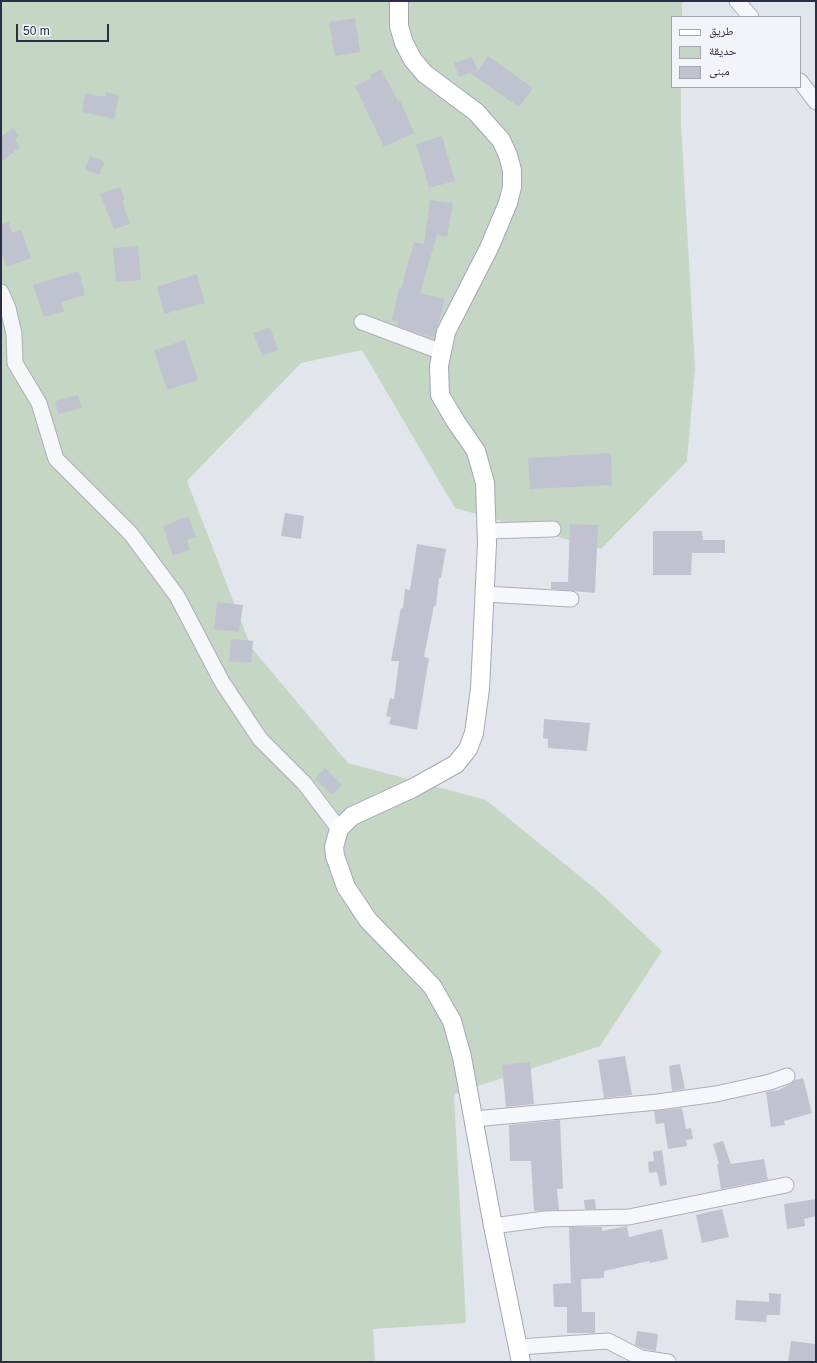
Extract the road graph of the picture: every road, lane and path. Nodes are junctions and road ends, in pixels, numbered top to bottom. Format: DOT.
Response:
graph roads {
  1 [pos="399,1"];
  2 [pos="737,1"];
  3 [pos="750,16"];
  4 [pos="801,82"];
  5 [pos="816,102"];
  6 [pos="1,292"];
  7 [pos="362,322"];
  8 [pos="442,352"];
  9 [pos="553,529"];
  10 [pos="487,531"];
  11 [pos="484,594"];
  12 [pos="571,599"];
  13 [pos="339,829"];
  14 [pos="788,1076"];
  15 [pos="474,1119"];
  16 [pos="786,1185"];
  17 [pos="493,1226"];
  18 [pos="520,1354"];
  19 [pos="668,1362"];
  1 -- 8 [label="main road"];
  2 -- 3 [label="street"];
  4 -- 5 [label="street"];
  6 -- 13 [label="street"];
  7 -- 8 [label="street"];
  8 -- 10 [label="main road"];
  9 -- 10 [label="street"];
  10 -- 11 [label="main road"];
  11 -- 12 [label="street"];
  11 -- 13 [label="main road"];
  13 -- 15 [label="main road"];
  14 -- 15 [label="street"];
  15 -- 17 [label="main road"];
  16 -- 17 [label="street"];
  17 -- 18 [label="main road"];
  18 -- 19 [label="street"];
}
